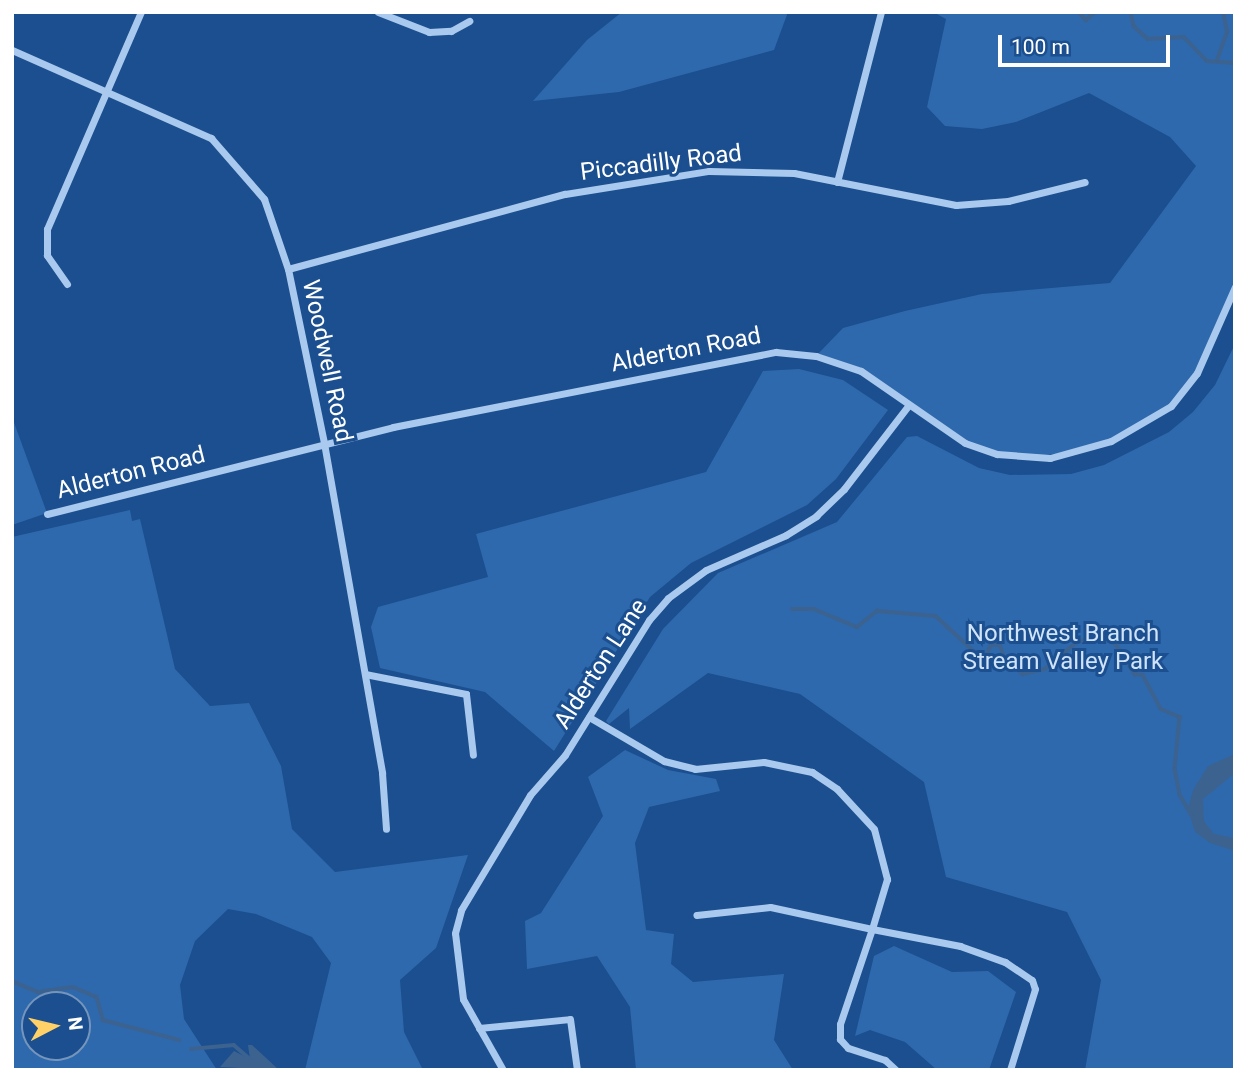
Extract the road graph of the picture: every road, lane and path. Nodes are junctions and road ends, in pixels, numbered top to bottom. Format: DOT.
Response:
graph roads {
  1 [pos="141,12"];
  2 [pos="378,12"];
  3 [pos="881,12"];
  4 [pos="469,21"];
  5 [pos="12,50"];
  6 [pos="106,91"];
  7 [pos="837,182"];
  8 [pos="1085,182"];
  9 [pos="288,269"];
  10 [pos="67,284"];
  11 [pos="1235,287"];
  12 [pos="908,406"];
  13 [pos="324,443"];
  14 [pos="47,514"];
  15 [pos="365,674"];
  16 [pos="589,717"];
  17 [pos="472,755"];
  18 [pos="386,829"];
  19 [pos="696,915"];
  20 [pos="872,929"];
  21 [pos="479,1028"];
  22 [pos="503,1070"];
  23 [pos="577,1070"];
  24 [pos="896,1070"];
  25 [pos="1010,1070"];
  1 -- 6 [label="street"];
  2 -- 4 [label="street"];
  3 -- 7 [label="street"];
  5 -- 6 [label="street, Woodwell Road"];
  6 -- 9 [label="street, Woodwell Road"];
  6 -- 10 [label="street"];
  7 -- 8 [label="street, Piccadilly Road"];
  7 -- 9 [label="street, Piccadilly Road"];
  9 -- 13 [label="street, Woodwell Road"];
  11 -- 12 [label="street, Alderton Road"];
  12 -- 13 [label="street, Alderton Road"];
  12 -- 16 [label="street, Alderton Lane"];
  13 -- 14 [label="street, Alderton Road"];
  13 -- 15 [label="street, Woodwell Road"];
  15 -- 17 [label="street"];
  15 -- 18 [label="street, Woodwell Road"];
  16 -- 20 [label="street"];
  16 -- 21 [label="street, Alderton Lane"];
  19 -- 20 [label="street"];
  20 -- 24 [label="street"];
  20 -- 25 [label="street"];
  21 -- 22 [label="street, Alderton Lane"];
  21 -- 23 [label="street"];
}
